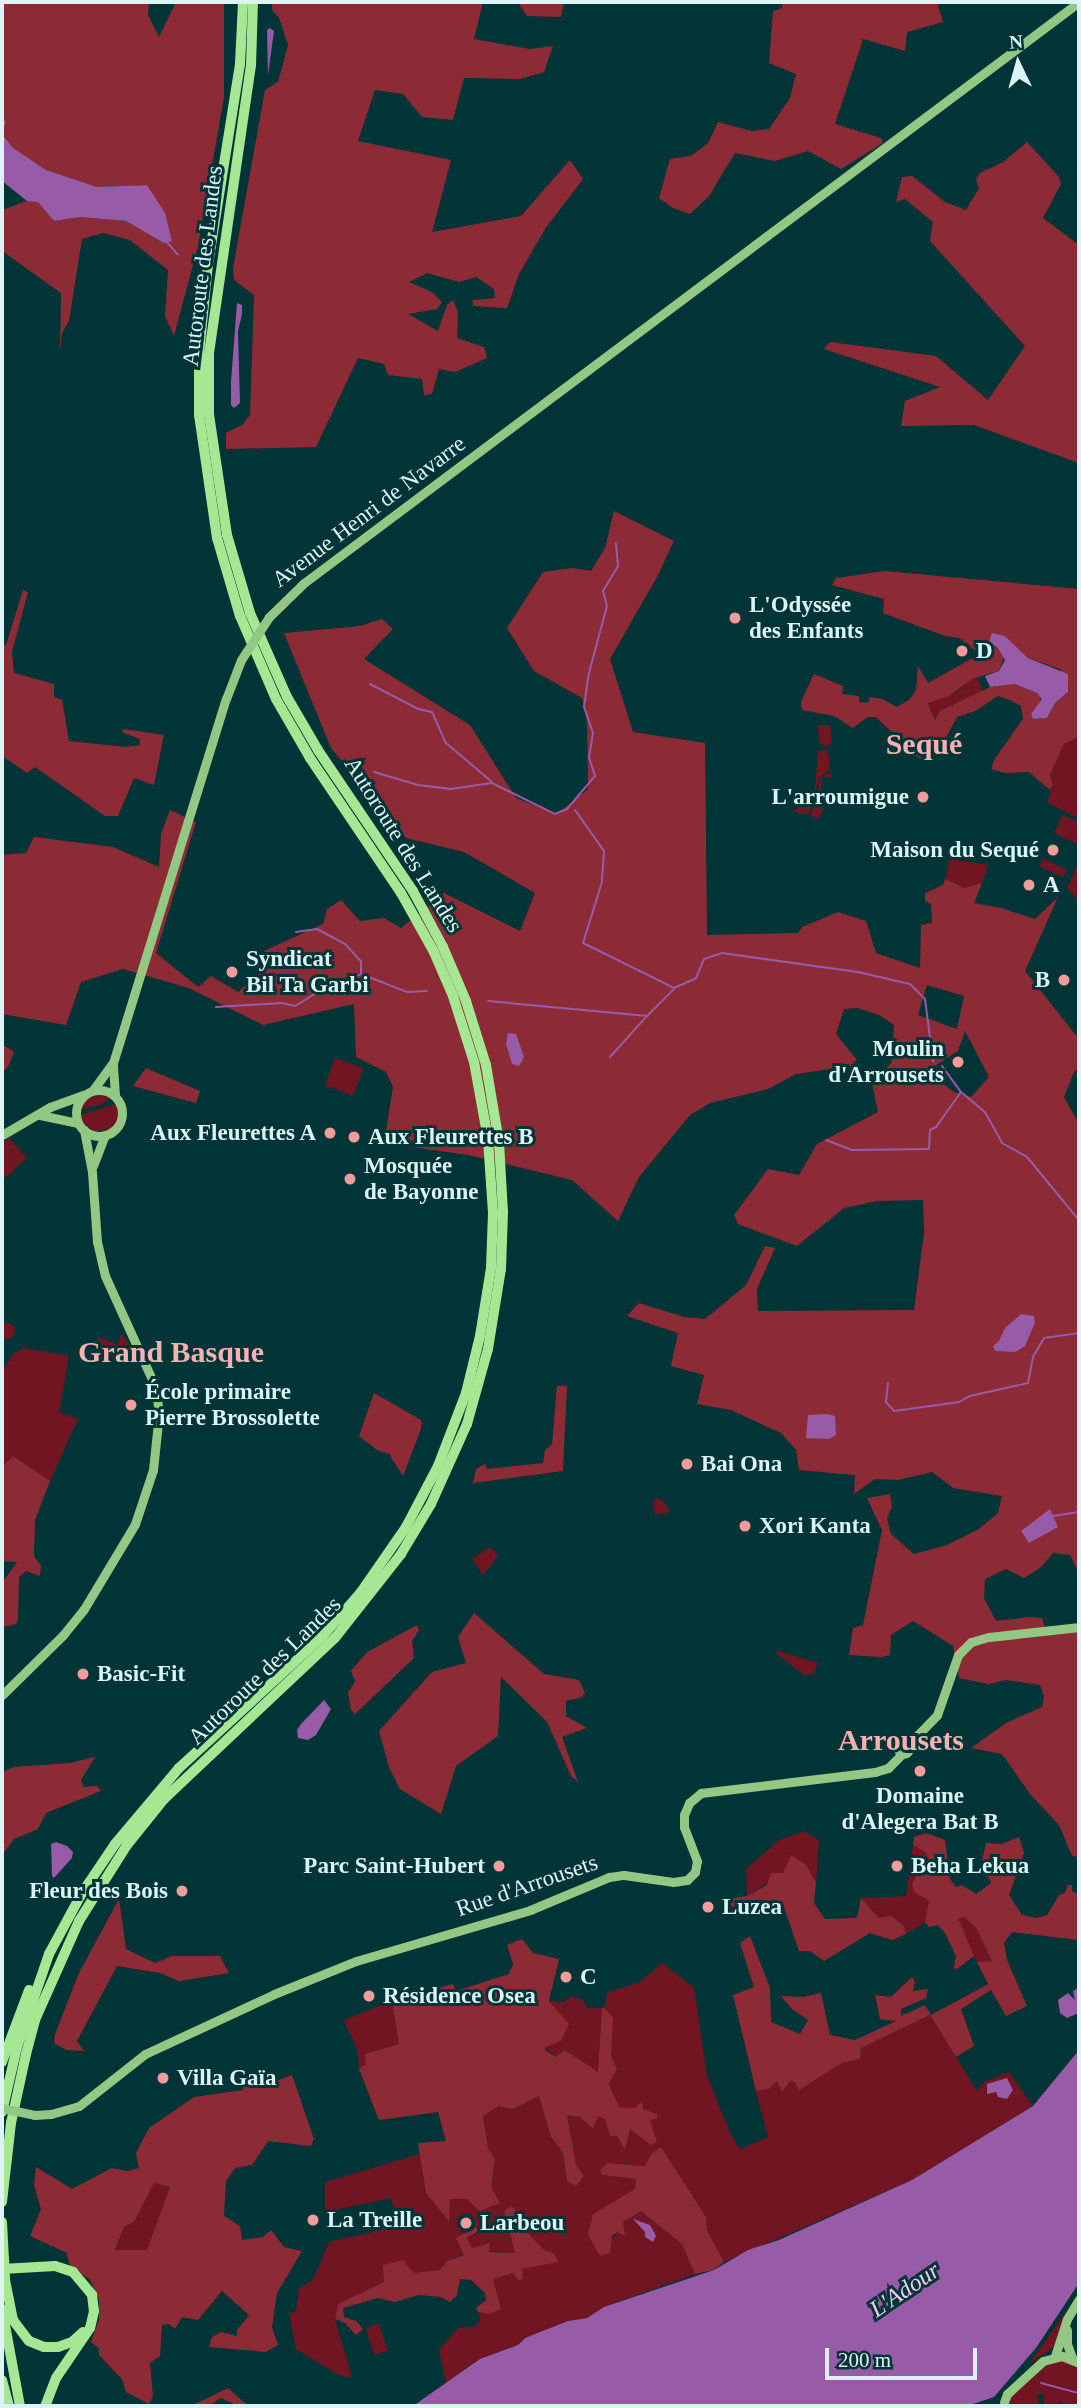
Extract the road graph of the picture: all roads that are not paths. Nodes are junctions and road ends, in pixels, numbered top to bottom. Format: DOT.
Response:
graph roads {
  1 [pos="243,2"];
  2 [pos="253,2"];
  3 [pos="1079,2"];
  4 [pos="113,1063"];
  5 [pos="89,1092"];
  6 [pos="116,1095"];
  7 [pos="40,1115"];
  8 [pos="81,1126"];
  9 [pos="2,1135"];
  10 [pos="105,1135"];
  11 [pos="92,1172"];
  12 [pos="1079,1627"];
  13 [pos="2,1695"];
  14 [pos="49,1954"];
  15 [pos="2,2062"];
  16 [pos="2,2110"];
  17 [pos="2,2202"];
  18 [pos="2,2222"];
  19 [pos="3,2263"];
  20 [pos="1079,2299"];
  21 [pos="2,2309"];
  22 [pos="94,2311"];
  23 [pos="1067,2319"];
  24 [pos="1055,2357"];
  25 [pos="1076,2360"];
  26 [pos="2,2380"];
  27 [pos="2,2400"];
  28 [pos="1002,2405"];
  29 [pos="6,2406"];
  30 [pos="20,2406"];
  31 [pos="45,2406"];
  1 -- 14 [label="highway, Autoroute des Landes"];
  2 -- 17 [label="highway, Autoroute des Landes"];
  3 -- 4 [label="main road, Avenue Henri de Navarre, bridge"];
  4 -- 5 [label="main road, Avenue Henri de Navarre"];
  4 -- 6 [label="main road, Avenue Henri de Navarre"];
  5 -- 6 [label="main road"];
  5 -- 7 [label="main road"];
  5 -- 8 [label="main road"];
  6 -- 10 [label="main road"];
  7 -- 8 [label="main road"];
  7 -- 9 [label="main road"];
  8 -- 10 [label="main road"];
  8 -- 11 [label="main road"];
  10 -- 11 [label="main road"];
  11 -- 13 [label="main road"];
  12 -- 16 [label="main road, Rue d'Arrousets, bridge"];
  14 -- 15 [label="highway"];
  14 -- 16 [label="highway, Autoroute des Landes"];
  18 -- 19 [label="highway"];
  19 -- 22 [label="highway"];
  19 -- 22 [label="highway, bridge"];
  20 -- 23 [label="main road"];
  21 -- 30 [label="highway"];
  22 -- 31 [label="highway"];
  23 -- 24 [label="main road"];
  23 -- 25 [label="main road"];
  24 -- 25 [label="main road"];
  24 -- 28 [label="main road"];
  26 -- 29 [label="highway"];
  27 -- 29 [label="highway"];
}
